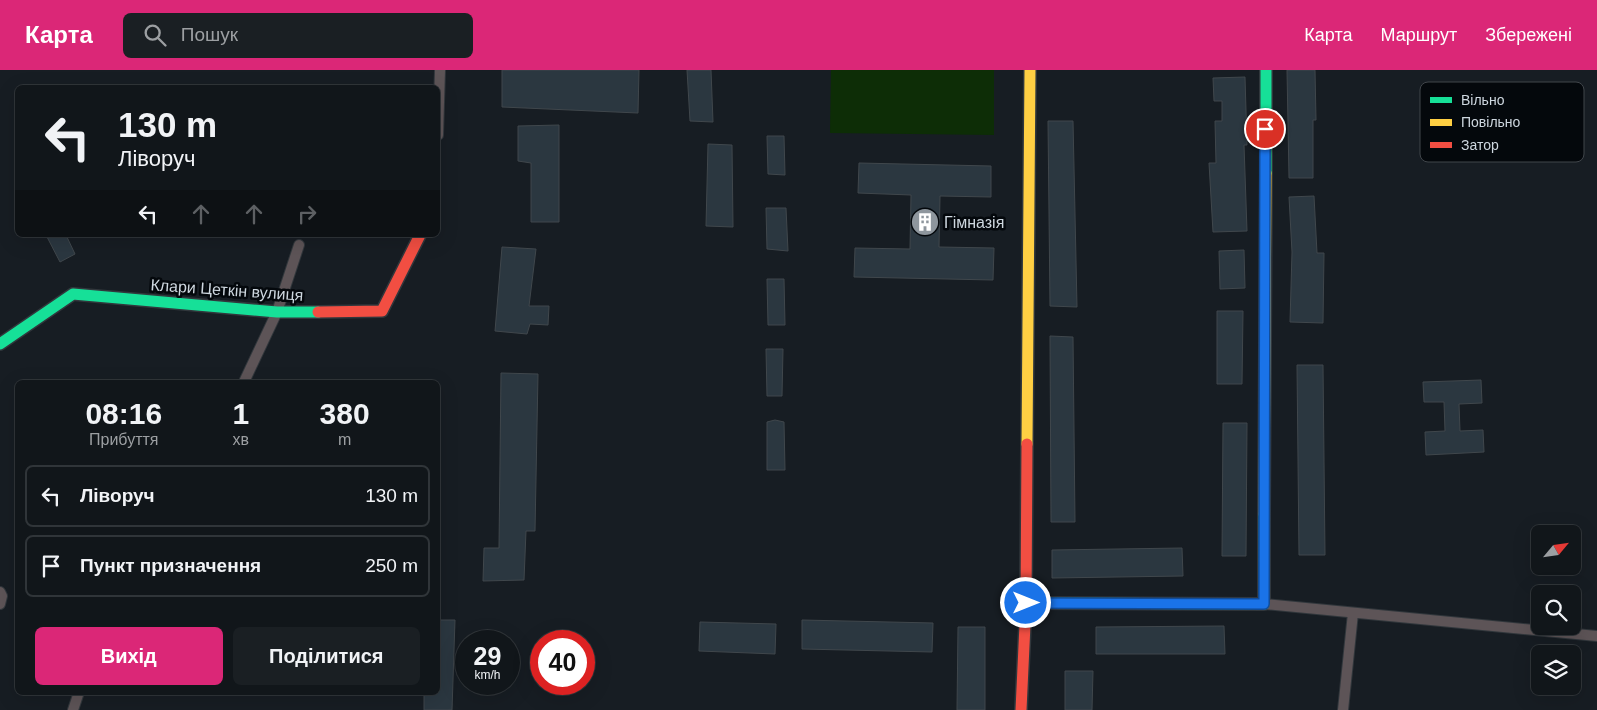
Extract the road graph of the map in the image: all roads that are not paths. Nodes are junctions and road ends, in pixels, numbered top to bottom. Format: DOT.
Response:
graph roads {
  1 [pos="440,70"];
  2 [pos="1030,70"];
  3 [pos="1266,70"];
  4 [pos="440,85"];
  5 [pos="419,237"];
  6 [pos="299,245"];
  7 [pos="277,312"];
  8 [pos="0,344"];
  9 [pos="245,380"];
  10 [pos="0,592"];
  11 [pos="1026,603"];
  12 [pos="0,604"];
  13 [pos="1264,604"];
  14 [pos="1353,612"];
  15 [pos="1597,636"];
  16 [pos="78,695"];
  17 [pos="73,710"];
  18 [pos="1021,710"];
  19 [pos="1343,710"];
  1 -- 4 [label="street"];
  2 -- 11 [label="street"];
  3 -- 13 [label="street"];
  5 -- 7 [label="street, Клари Цеткін вулиця"];
  6 -- 7 [label="street"];
  7 -- 8 [label="street, Клари Цеткін вулиця"];
  7 -- 9 [label="street"];
  10 -- 12 [label="street"];
  11 -- 13 [label="street"];
  11 -- 18 [label="street"];
  13 -- 14 [label="street"];
  14 -- 15 [label="street"];
  14 -- 19 [label="street"];
  16 -- 17 [label="street"];
}
